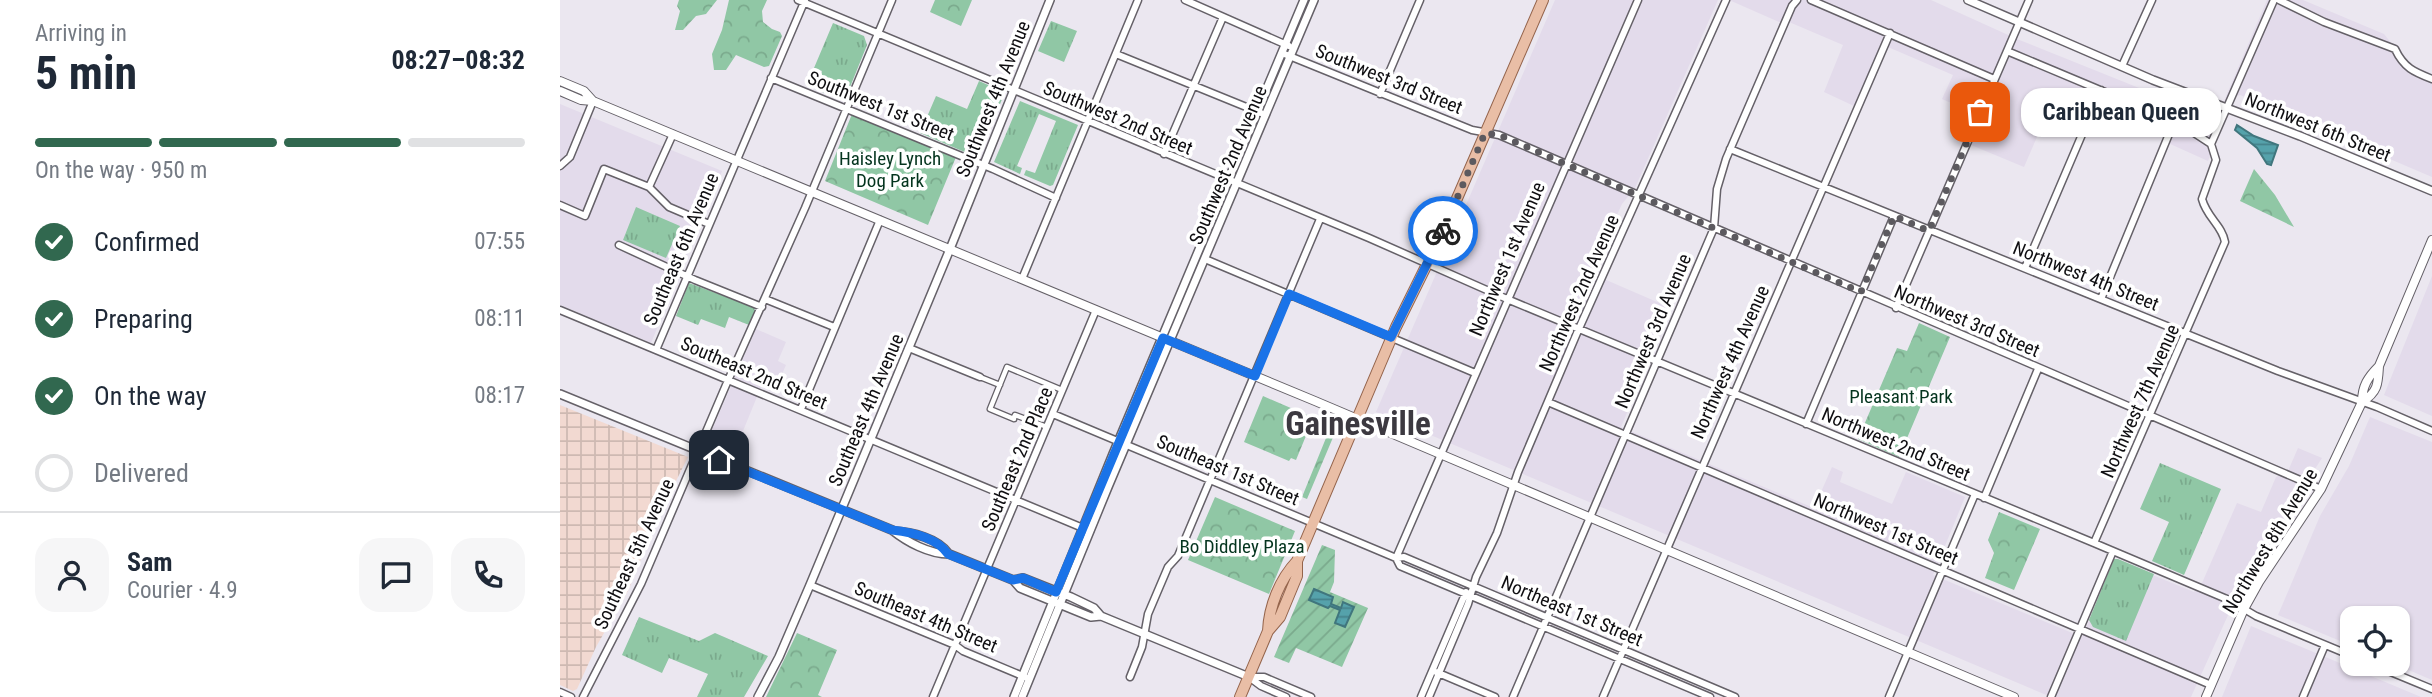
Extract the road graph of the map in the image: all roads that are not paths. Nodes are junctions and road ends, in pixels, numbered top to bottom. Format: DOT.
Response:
graph roads {
  1 [pos="892,0"];
  2 [pos="1050,0"];
  3 [pos="1138,0"];
  4 [pos="1185,0"];
  5 [pos="1304,0"];
  6 [pos="1314,0"];
  7 [pos="1420,0"];
  8 [pos="1543,0"];
  9 [pos="1638,0"];
  10 [pos="1727,0"];
  11 [pos="1797,0"];
  12 [pos="1811,0"];
  13 [pos="1968,0"];
  14 [pos="2029,0"];
  15 [pos="2152,0"];
  16 [pos="2277,0"];
  17 [pos="802,1"];
  18 [pos="1223,16"];
  19 [pos="2020,22"];
  20 [pos="877,33"];
  21 [pos="1890,33"];
  22 [pos="1286,44"];
  23 [pos="1294,48"];
  24 [pos="2007,51"];
  25 [pos="1282,53"];
  26 [pos="1116,54"];
  27 [pos="1291,57"];
  28 [pos="2122,66"];
  29 [pos="771,78"];
  30 [pos="1994,79"];
  31 [pos="2432,79"];
  32 [pos="560,80"];
  33 [pos="1194,85"];
  34 [pos="2101,90"];
  35 [pos="1013,91"];
  36 [pos="560,92"];
  37 [pos="1380,94"];
  38 [pos="593,101"];
  39 [pos="847,109"];
  40 [pos="2227,109"];
  41 [pos="1257,111"];
  42 [pos="1266,115"];
  43 [pos="1087,122"];
  44 [pos="2174,122"];
  45 [pos="1485,133"];
  46 [pos="673,134"];
  47 [pos="2211,144"];
  48 [pos="1730,149"];
  49 [pos="1164,154"];
  50 [pos="736,160"];
  51 [pos="1565,164"];
  52 [pos="560,166"];
  53 [pos="983,166"];
  54 [pos="1228,181"];
  55 [pos="1237,185"];
  56 [pos="649,187"];
  57 [pos="1823,188"];
  58 [pos="2432,191"];
  59 [pos="812,192"];
  60 [pos="1640,195"];
  61 [pos="1056,198"];
  62 [pos="560,205"];
  63 [pos="1894,216"];
  64 [pos="1321,219"];
  65 [pos="880,220"];
  66 [pos="709,224"];
  67 [pos="1714,228"];
  68 [pos="1929,231"];
  69 [pos="2432,240"];
  70 [pos="620,245"];
  71 [pos="950,249"];
  72 [pos="1205,259"];
  73 [pos="1791,262"];
  74 [pos="1426,265"];
  75 [pos="2025,268"];
  76 [pos="687,277"];
  77 [pos="1022,279"];
  78 [pos="1861,292"];
  79 [pos="1289,294"];
  80 [pos="765,299"];
  81 [pos="1507,299"];
  82 [pos="2101,299"];
  83 [pos="762,307"];
  84 [pos="1896,308"];
  85 [pos="560,310"];
  86 [pos="1096,310"];
  87 [pos="834,327"];
  88 [pos="1580,328"];
  89 [pos="2187,333"];
  90 [pos="1391,337"];
  91 [pos="1167,340"];
  92 [pos="909,348"];
  93 [pos="656,350"];
  94 [pos="1658,361"];
  95 [pos="2038,369"];
  96 [pos="1475,373"];
  97 [pos="1255,376"];
  98 [pos="980,377"];
  99 [pos="729,379"];
  100 [pos="1000,385"];
  101 [pos="1063,390"];
  102 [pos="1734,393"];
  103 [pos="560,394"];
  104 [pos="1548,402"];
  105 [pos="2362,402"];
  106 [pos="800,410"];
  107 [pos="1053,414"];
  108 [pos="2150,416"];
  109 [pos="1357,419"];
  110 [pos="1806,424"];
  111 [pos="1047,427"];
  112 [pos="2432,430"];
  113 [pos="1625,435"];
  114 [pos="871,438"];
  115 [pos="1122,443"];
  116 [pos="699,452"];
  117 [pos="1440,455"];
  118 [pos="1701,468"];
  119 [pos="1210,480"];
  120 [pos="1513,485"];
  121 [pos="2321,489"];
  122 [pos="1975,494"];
  123 [pos="1984,498"];
  124 [pos="1017,499"];
  125 [pos="841,510"];
  126 [pos="1590,517"];
  127 [pos="1314,523"];
  128 [pos="1086,529"];
  129 [pos="2094,543"];
  130 [pos="1666,550"];
  131 [pos="2113,551"];
  132 [pos="1396,558"];
  133 [pos="988,569"];
  134 [pos="1942,570"];
  135 [pos="1013,580"];
  136 [pos="810,585"];
  137 [pos="1473,586"];
  138 [pos="1061,593"];
  139 [pos="1468,594"];
  140 [pos="1053,601"];
  141 [pos="1061,604"];
  142 [pos="2244,609"];
  143 [pos="1101,616"];
  144 [pos="1548,617"];
  145 [pos="1544,626"];
  146 [pos="2080,628"];
  147 [pos="1144,634"];
  148 [pos="955,645"];
  149 [pos="2325,645"];
  150 [pos="1040,647"];
  151 [pos="1624,650"];
  152 [pos="2340,651"];
  153 [pos="1908,653"];
  154 [pos="1620,659"];
  155 [pos="1435,672"];
  156 [pos="2400,676"];
  157 [pos="1026,677"];
  158 [pos="1130,677"];
  159 [pos="1249,677"];
  160 [pos="1690,678"];
  161 [pos="2211,684"];
  162 [pos="1686,687"];
  163 [pos="2432,689"];
  164 [pos="560,692"];
  165 [pos="571,697"];
  166 [pos="583,697"];
  167 [pos="758,697"];
  168 [pos="933,697"];
  169 [pos="1014,697"];
  170 [pos="1022,697"];
  171 [pos="1240,697"];
  172 [pos="1286,697"];
  173 [pos="1311,697"];
  174 [pos="1421,697"];
  175 [pos="1429,697"];
  176 [pos="1495,697"];
  177 [pos="1513,697"];
  178 [pos="1603,697"];
  179 [pos="1710,697"];
  180 [pos="1735,697"];
  181 [pos="1889,697"];
  182 [pos="2014,697"];
  183 [pos="2051,697"];
  184 [pos="2206,697"];
  185 [pos="2303,697"];
  1 -- 20 [label="street, Southeast 5th Avenue"];
  2 -- 35 [label="street, Southwest 4th Avenue"];
  3 -- 26 [label="street"];
  4 -- 18 [label="street, Southwest 3rd Street"];
  5 -- 22 [label="street"];
  6 -- 23 [label="street, Southwest 2nd Avenue"];
  7 -- 37 [label="street"];
  8 -- 45 [label="main road"];
  9 -- 51 [label="street, Northwest 1st Avenue"];
  10 -- 60 [label="street, Northwest 2nd Avenue"];
  11 -- 48 [label="street, Northwest 3rd Avenue"];
  12 -- 21 [label="street"];
  13 -- 19 [label="street, Northwest 6th Street"];
  14 -- 19 [label="street"];
  15 -- 28 [label="street"];
  16 -- 31 [label="street"];
  16 -- 40 [label="street"];
  17 -- 20 [label="street, Southwest 2nd Street"];
  17 -- 29 [label="street, Southeast 6th Avenue"];
  18 -- 22 [label="street, Southwest 3rd Street"];
  18 -- 33 [label="street"];
  19 -- 24 [label="street"];
  19 -- 28 [label="street, Northwest 6th Street"];
  20 -- 35 [label="street, Southwest 2nd Street"];
  20 -- 39 [label="street, Southeast 5th Avenue"];
  21 -- 30 [label="street"];
  21 -- 57 [label="street, Northwest 4th Avenue"];
  22 -- 23 [label="street, Southwest 3rd Street"];
  22 -- 25 [label="street"];
  23 -- 27 [label="street, Southwest 2nd Avenue"];
  24 -- 30 [label="street"];
  24 -- 34 [label="street"];
  25 -- 27 [label="street, Southwest 3rd Street"];
  25 -- 41 [label="street"];
  26 -- 33 [label="street"];
  26 -- 43 [label="street"];
  27 -- 37 [label="street, Southwest 3rd Street"];
  27 -- 42 [label="street, Southwest 2nd Avenue"];
  28 -- 40 [label="street, Northwest 6th Street"];
  29 -- 39 [label="street, Southwest 1st Street"];
  29 -- 50 [label="street, Southeast 6th Avenue"];
  30 -- 68 [label="street"];
  32 -- 38 [label="main road"];
  33 -- 41 [label="street"];
  33 -- 49 [label="street"];
  34 -- 44 [label="street"];
  34 -- 75 [label="street"];
  35 -- 43 [label="street, Southwest 2nd Street"];
  35 -- 53 [label="street, Southwest 4th Avenue"];
  36 -- 38 [label="main road"];
  37 -- 45 [label="street, Southwest 3rd Street"];
  38 -- 46 [label="main road"];
  38 -- 52 [label="street"];
  39 -- 53 [label="street, Southwest 1st Street"];
  39 -- 59 [label="street, Southeast 5th Avenue"];
  40 -- 47 [label="street"];
  40 -- 58 [label="street, Northwest 6th Street"];
  41 -- 42 [label="street"];
  41 -- 54 [label="street"];
  42 -- 55 [label="street, Southwest 2nd Avenue"];
  43 -- 49 [label="street, Southwest 2nd Street"];
  43 -- 61 [label="street"];
  44 -- 47 [label="street"];
  44 -- 82 [label="street"];
  45 -- 51 [label="street, Northwest 3rd Street"];
  45 -- 74 [label="main road"];
  46 -- 50 [label="main road"];
  46 -- 56 [label="street"];
  47 -- 89 [label="street, Northwest 7th Avenue"];
  48 -- 57 [label="street, Northwest 4th Street"];
  48 -- 67 [label="street, Northwest 3rd Avenue"];
  49 -- 54 [label="street, Southwest 2nd Street"];
  50 -- 59 [label="main road"];
  50 -- 66 [label="street, Southeast 6th Avenue"];
  51 -- 60 [label="street, Northwest 3rd Street"];
  51 -- 81 [label="street, Northwest 1st Avenue"];
  53 -- 61 [label="street, Southwest 1st Street"];
  53 -- 71 [label="street, Southwest 4th Avenue"];
  54 -- 55 [label="street, Southwest 2nd Street"];
  54 -- 91 [label="street"];
  55 -- 64 [label="street, Southwest 2nd Street"];
  55 -- 72 [label="street, Southwest 2nd Avenue"];
  56 -- 62 [label="street"];
  56 -- 66 [label="street"];
  57 -- 63 [label="street, Northwest 4th Street"];
  57 -- 73 [label="street, Northwest 4th Avenue"];
  59 -- 65 [label="main road"];
  59 -- 80 [label="street, Southeast 5th Avenue"];
  60 -- 67 [label="street, Northwest 3rd Street"];
  60 -- 88 [label="street, Northwest 2nd Avenue"];
  61 -- 77 [label="street"];
  63 -- 68 [label="street, Northwest 4th Street"];
  63 -- 78 [label="street"];
  64 -- 74 [label="street, Southwest 2nd Street"];
  64 -- 79 [label="street"];
  65 -- 71 [label="main road"];
  65 -- 87 [label="street"];
  66 -- 76 [label="street, Southeast 6th Avenue"];
  67 -- 73 [label="street, Northwest 3rd Street"];
  67 -- 94 [label="street, Northwest 3rd Avenue"];
  68 -- 75 [label="street, Northwest 4th Street"];
  68 -- 84 [label="street"];
  69 -- 105 [label="main road, Northwest 8th Avenue"];
  70 -- 76 [label="street"];
  71 -- 77 [label="main road"];
  71 -- 92 [label="street, Southeast 4th Avenue"];
  72 -- 79 [label="street"];
  72 -- 91 [label="street, Southwest 2nd Avenue"];
  73 -- 78 [label="street, Northwest 3rd Street"];
  73 -- 102 [label="street, Northwest 4th Avenue"];
  74 -- 81 [label="street, Northwest 2nd Street"];
  74 -- 90 [label="main road"];
  75 -- 82 [label="street, Northwest 4th Street"];
  76 -- 83 [label="street"];
  76 -- 93 [label="street, Southeast 6th Avenue"];
  77 -- 86 [label="main road"];
  78 -- 84 [label="street, Northwest 3rd Street"];
  78 -- 110 [label="street"];
  79 -- 90 [label="street"];
  79 -- 97 [label="street"];
  80 -- 83 [label="street, Southeast 5th Avenue"];
  80 -- 87 [label="street"];
  81 -- 88 [label="street, Northwest 2nd Street"];
  81 -- 96 [label="street, Northwest 1st Avenue"];
  82 -- 89 [label="street, Northwest 4th Street"];
  83 -- 99 [label="street, Southeast 5th Avenue"];
  84 -- 95 [label="street, Northwest 3rd Street"];
  85 -- 93 [label="street, Southeast 2nd Street"];
  86 -- 91 [label="main road"];
  86 -- 101 [label="street, Southeast 2nd Place"];
  87 -- 106 [label="street"];
  88 -- 94 [label="street, Northwest 2nd Street"];
  88 -- 104 [label="street, Northwest 2nd Avenue"];
  89 -- 105 [label="street, Northwest 4th Street"];
  89 -- 108 [label="street, Northwest 7th Avenue"];
  90 -- 96 [label="street"];
  90 -- 109 [label="main road"];
  91 -- 97 [label="main road"];
  91 -- 115 [label="street"];
  92 -- 98 [label="street"];
  92 -- 114 [label="street, Southeast 4th Avenue"];
  93 -- 99 [label="street, Southeast 2nd Street"];
  94 -- 102 [label="street, Northwest 2nd Street"];
  94 -- 113 [label="street, Northwest 3rd Avenue"];
  95 -- 108 [label="street, Northwest 3rd Street"];
  95 -- 123 [label="street"];
  96 -- 117 [label="street, Northwest 1st Avenue"];
  97 -- 109 [label="main road"];
  97 -- 119 [label="street"];
  98 -- 100 [label="street"];
  99 -- 106 [label="street, Southeast 2nd Street"];
  99 -- 116 [label="street, Southeast 5th Avenue"];
  100 -- 101 [label="street"];
  100 -- 111 [label="street"];
  101 -- 107 [label="street, Southeast 2nd Place"];
  102 -- 110 [label="street, Northwest 2nd Street"];
  102 -- 118 [label="street, Northwest 4th Avenue"];
  103 -- 116 [label="street"];
  104 -- 113 [label="street, Northwest 1st Street"];
  104 -- 120 [label="street, Northwest 2nd Avenue"];
  105 -- 112 [label="street, Northwest 4th Street"];
  105 -- 121 [label="main road, Northwest 8th Avenue"];
  106 -- 114 [label="street, Southeast 2nd Street"];
  107 -- 111 [label="street, Southeast 2nd Place"];
  107 -- 115 [label="street, Southeast 1st Street"];
  108 -- 121 [label="street, Northwest 3rd Street"];
  108 -- 129 [label="street, Northwest 7th Avenue"];
  109 -- 117 [label="main road"];
  109 -- 127 [label="main road"];
  110 -- 122 [label="street, Northwest 2nd Street"];
  111 -- 124 [label="street, Southeast 2nd Place"];
  113 -- 118 [label="street, Northwest 1st Street"];
  113 -- 126 [label="street, Northwest 3rd Avenue"];
  114 -- 124 [label="street, Southeast 2nd Street"];
  114 -- 125 [label="street, Southeast 4th Avenue"];
  115 -- 119 [label="street, Southeast 1st Street"];
  115 -- 128 [label="street"];
  116 -- 125 [label="street"];
  116 -- 166 [label="street, Southeast 5th Avenue"];
  117 -- 120 [label="main road"];
  117 -- 132 [label="street, Northwest 1st Avenue"];
  118 -- 130 [label="street, Northwest 4th Avenue"];
  118 -- 134 [label="street, Northwest 1st Street"];
  119 -- 127 [label="street, Southeast 1st Street"];
  119 -- 147 [label="street"];
  120 -- 126 [label="main road"];
  120 -- 137 [label="street, Northwest 2nd Avenue"];
  121 -- 142 [label="main road, Northwest 8th Avenue"];
  122 -- 123 [label="street, Northwest 2nd Street"];
  122 -- 134 [label="street"];
  123 -- 129 [label="street, Northwest 2nd Street"];
  124 -- 128 [label="street, Southeast 2nd Street"];
  124 -- 133 [label="street, Southeast 2nd Place"];
  125 -- 133 [label="street"];
  125 -- 136 [label="street, Southeast 4th Avenue"];
  126 -- 130 [label="main road"];
  126 -- 144 [label="street, Northwest 3rd Avenue"];
  127 -- 132 [label="street, Northeast 1st Street"];
  127 -- 159 [label="main road"];
  128 -- 138 [label="street"];
  129 -- 131 [label="street, Northwest 2nd Street"];
  130 -- 151 [label="street, Northwest 4th Avenue"];
  130 -- 153 [label="main road"];
  131 -- 142 [label="street, Northwest 2nd Street"];
  131 -- 146 [label="street"];
  132 -- 137 [label="street, Northeast 1st Street"];
  132 -- 139 [label="street, Northeast 1st Street"];
  133 -- 135 [label="street"];
  133 -- 148 [label="street, Southeast 2nd Place"];
  134 -- 146 [label="street, Northwest 1st Street"];
  134 -- 153 [label="street"];
  135 -- 138 [label="street"];
  135 -- 140 [label="street"];
  136 -- 148 [label="street, Southeast 4th Street"];
  136 -- 167 [label="street, Southeast 4th Avenue"];
  137 -- 139 [label="street"];
  137 -- 144 [label="street, Northeast 1st Street"];
  138 -- 140 [label="street"];
  138 -- 141 [label="street"];
  138 -- 143 [label="street"];
  139 -- 145 [label="street, Northeast 1st Street"];
  139 -- 155 [label="street"];
  140 -- 141 [label="street"];
  140 -- 150 [label="street"];
  141 -- 143 [label="street"];
  141 -- 150 [label="street"];
  142 -- 149 [label="street, Northwest 2nd Street"];
  142 -- 161 [label="main road, Northwest 8th Avenue"];
  143 -- 147 [label="street"];
  144 -- 145 [label="street, Northwest 3rd Avenue"];
  144 -- 151 [label="street, Northeast 1st Street"];
  145 -- 154 [label="street, Northeast 1st Street"];
  145 -- 177 [label="street, Northwest 3rd Avenue"];
  146 -- 161 [label="street, Northwest 1st Street"];
  146 -- 183 [label="street"];
  147 -- 158 [label="street"];
  147 -- 159 [label="street"];
  148 -- 157 [label="street, Southeast 4th Street"];
  148 -- 168 [label="street, Southeast 2nd Place"];
  149 -- 152 [label="street, Northwest 2nd Street"];
  149 -- 185 [label="street"];
  150 -- 157 [label="street"];
  151 -- 154 [label="street, Northwest 4th Avenue"];
  151 -- 160 [label="street, Northeast 1st Street"];
  153 -- 181 [label="street"];
  153 -- 182 [label="main road"];
  154 -- 162 [label="street, Northeast 1st Street"];
  154 -- 178 [label="street, Northwest 4th Avenue"];
  155 -- 174 [label="street"];
  155 -- 175 [label="street"];
  155 -- 176 [label="street"];
  156 -- 163 [label="street"];
  157 -- 169 [label="street"];
  157 -- 170 [label="street"];
  159 -- 171 [label="main road"];
  159 -- 172 [label="street"];
  159 -- 173 [label="street"];
  160 -- 162 [label="street"];
  160 -- 180 [label="street, Northeast 1st Street"];
  161 -- 184 [label="main road, Northwest 8th Avenue"];
  162 -- 179 [label="street, Northeast 1st Street"];
  164 -- 165 [label="street"];
}
